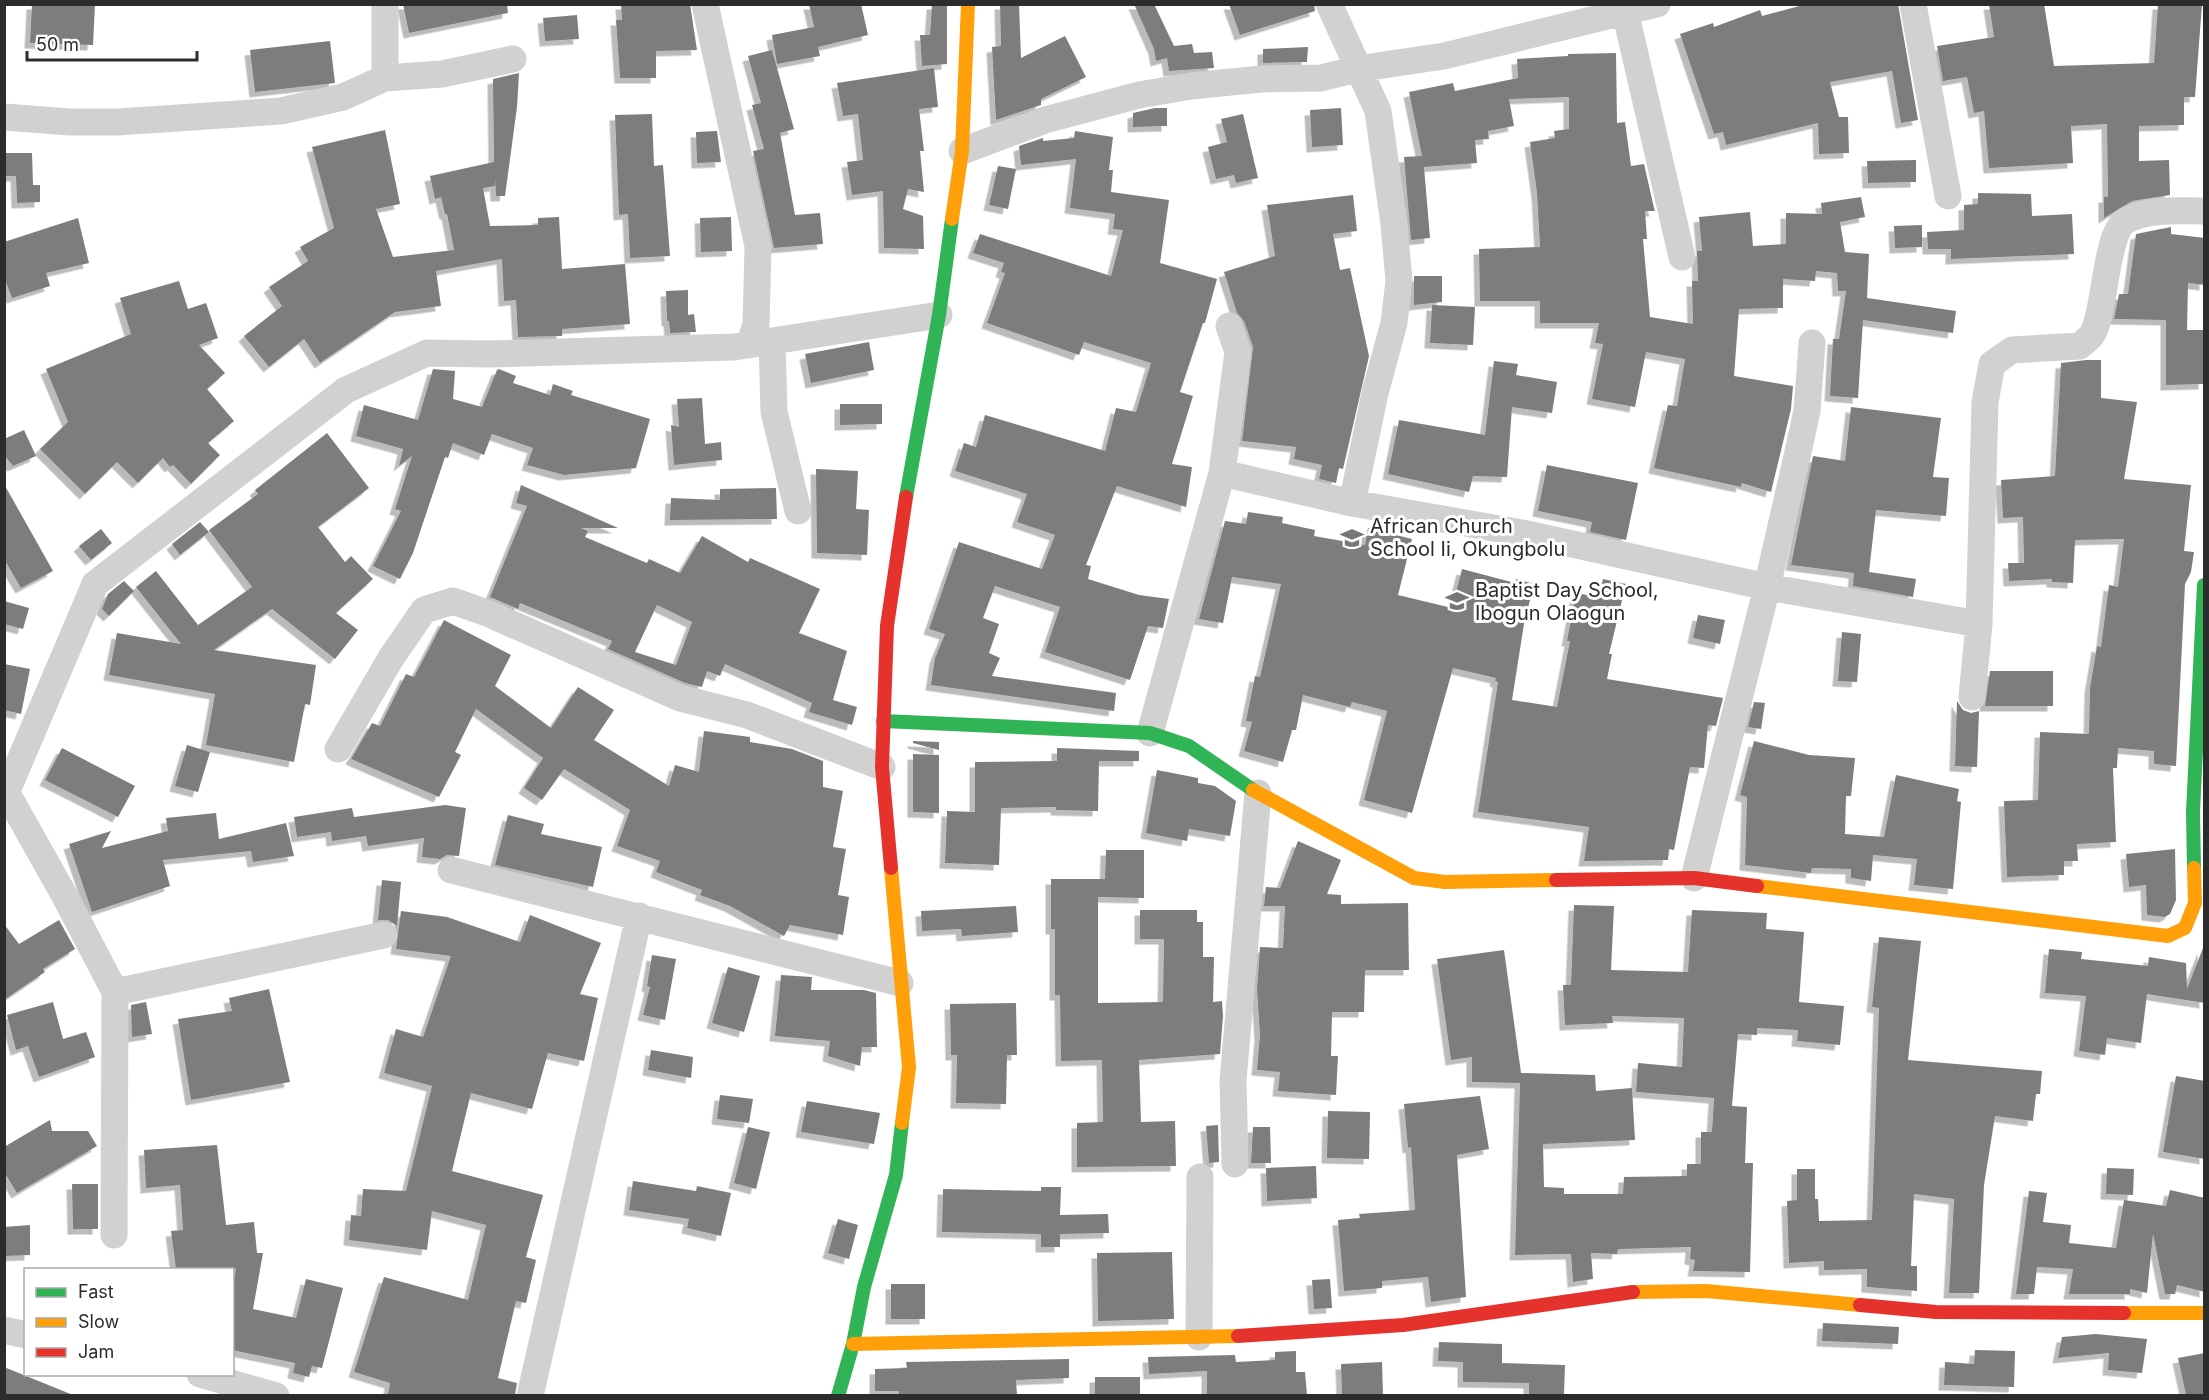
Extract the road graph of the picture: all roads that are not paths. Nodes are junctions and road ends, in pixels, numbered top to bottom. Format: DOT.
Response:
graph roads {
  1 [pos="385,4"];
  2 [pos="705,4"];
  3 [pos="968,4"];
  4 [pos="1329,4"];
  5 [pos="1657,4"];
  6 [pos="1913,4"];
  7 [pos="1625,11"];
  8 [pos="513,59"];
  9 [pos="1357,69"];
  10 [pos="385,78"];
  11 [pos="4,117"];
  12 [pos="962,151"];
  13 [pos="1948,196"];
  14 [pos="2205,211"];
  15 [pos="1682,257"];
  16 [pos="939,315"];
  17 [pos="1229,326"];
  18 [pos="760,343"];
  19 [pos="1812,343"];
  20 [pos="1222,473"];
  21 [pos="1352,503"];
  22 [pos="798,511"];
  23 [pos="2205,585"];
  24 [pos="1767,587"];
  25 [pos="1979,624"];
  26 [pos="1972,697"];
  27 [pos="883,721"];
  28 [pos="1150,733"];
  29 [pos="339,749"];
  30 [pos="882,767"];
  31 [pos="6,791"];
  32 [pos="1258,793"];
  33 [pos="451,870"];
  34 [pos="1694,878"];
  35 [pos="639,916"];
  36 [pos="384,935"];
  37 [pos="900,982"];
  38 [pos="115,992"];
  39 [pos="1235,1164"];
  40 [pos="1200,1178"];
  41 [pos="114,1235"];
  42 [pos="2205,1313"];
  43 [pos="4,1330"];
  44 [pos="24,1335"];
  45 [pos="1198,1337"];
  46 [pos="853,1344"];
  47 [pos="207,1376"];
  48 [pos="276,1395"];
  49 [pos="530,1395"];
  50 [pos="838,1395"];
  1 -- 10 [label="street"];
  2 -- 18 [label="street"];
  3 -- 12 [label="street"];
  4 -- 9 [label="street"];
  5 -- 7 [label="street"];
  6 -- 13 [label="street"];
  7 -- 9 [label="street"];
  7 -- 15 [label="street"];
  8 -- 10 [label="street"];
  9 -- 12 [label="street"];
  9 -- 21 [label="street"];
  10 -- 11 [label="street"];
  12 -- 16 [label="street"];
  14 -- 25 [label="street"];
  16 -- 18 [label="street"];
  16 -- 27 [label="street"];
  17 -- 20 [label="street"];
  18 -- 22 [label="street"];
  18 -- 31 [label="street"];
  19 -- 24 [label="street"];
  20 -- 21 [label="street"];
  20 -- 28 [label="street"];
  21 -- 24 [label="street"];
  23 -- 34 [label="street"];
  24 -- 25 [label="street"];
  24 -- 34 [label="street"];
  25 -- 26 [label="street"];
  27 -- 28 [label="street"];
  27 -- 30 [label="street"];
  28 -- 32 [label="street"];
  29 -- 30 [label="street"];
  30 -- 37 [label="street"];
  31 -- 38 [label="street"];
  32 -- 34 [label="street"];
  32 -- 39 [label="street"];
  33 -- 35 [label="street"];
  35 -- 37 [label="street"];
  35 -- 49 [label="street"];
  36 -- 38 [label="street"];
  37 -- 46 [label="street"];
  38 -- 41 [label="street"];
  40 -- 45 [label="street"];
  42 -- 45 [label="street"];
  43 -- 44 [label="street"];
  45 -- 46 [label="street"];
  46 -- 50 [label="street"];
  47 -- 48 [label="street"];
}
